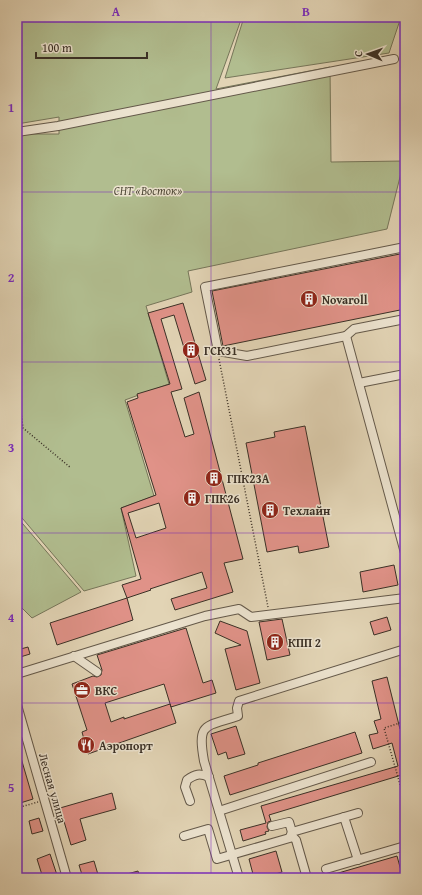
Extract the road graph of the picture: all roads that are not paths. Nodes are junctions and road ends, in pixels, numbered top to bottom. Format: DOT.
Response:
graph roads {
  1 [pos="394,59"];
  2 [pos="17,132"];
  3 [pos="405,247"];
  4 [pos="405,319"];
  5 [pos="346,336"];
  6 [pos="405,374"];
  7 [pos="359,383"];
  8 [pos="405,553"];
  9 [pos="405,598"];
  10 [pos="405,649"];
  11 [pos="74,656"];
  12 [pos="97,672"];
  13 [pos="17,674"];
  14 [pos="17,704"];
  15 [pos="372,762"];
  16 [pos="209,776"];
  17 [pos="190,801"];
  18 [pos="219,811"];
  19 [pos="358,813"];
  20 [pos="344,817"];
  21 [pos="272,826"];
  22 [pos="291,835"];
  23 [pos="184,836"];
  24 [pos="405,846"];
  25 [pos="232,855"];
  26 [pos="358,860"];
  27 [pos="326,869"];
  28 [pos="67,878"];
  29 [pos="239,878"];
  30 [pos="307,878"];
  1 -- 2 [label="street"];
  3 -- 5 [label="street"];
  4 -- 5 [label="street"];
  5 -- 7 [label="street"];
  6 -- 7 [label="street"];
  7 -- 8 [label="street"];
  9 -- 11 [label="street"];
  10 -- 16 [label="street"];
  11 -- 12 [label="street"];
  11 -- 13 [label="street"];
  14 -- 28 [label="street, Лесная улица"];
  15 -- 18 [label="street"];
  16 -- 17 [label="street"];
  16 -- 18 [label="street"];
  18 -- 25 [label="street"];
  19 -- 20 [label="street"];
  20 -- 22 [label="street"];
  20 -- 26 [label="street"];
  21 -- 22 [label="street"];
  22 -- 25 [label="street"];
  22 -- 30 [label="street"];
  23 -- 25 [label="street"];
  24 -- 26 [label="street"];
  25 -- 29 [label="street"];
  26 -- 27 [label="street"];
}
